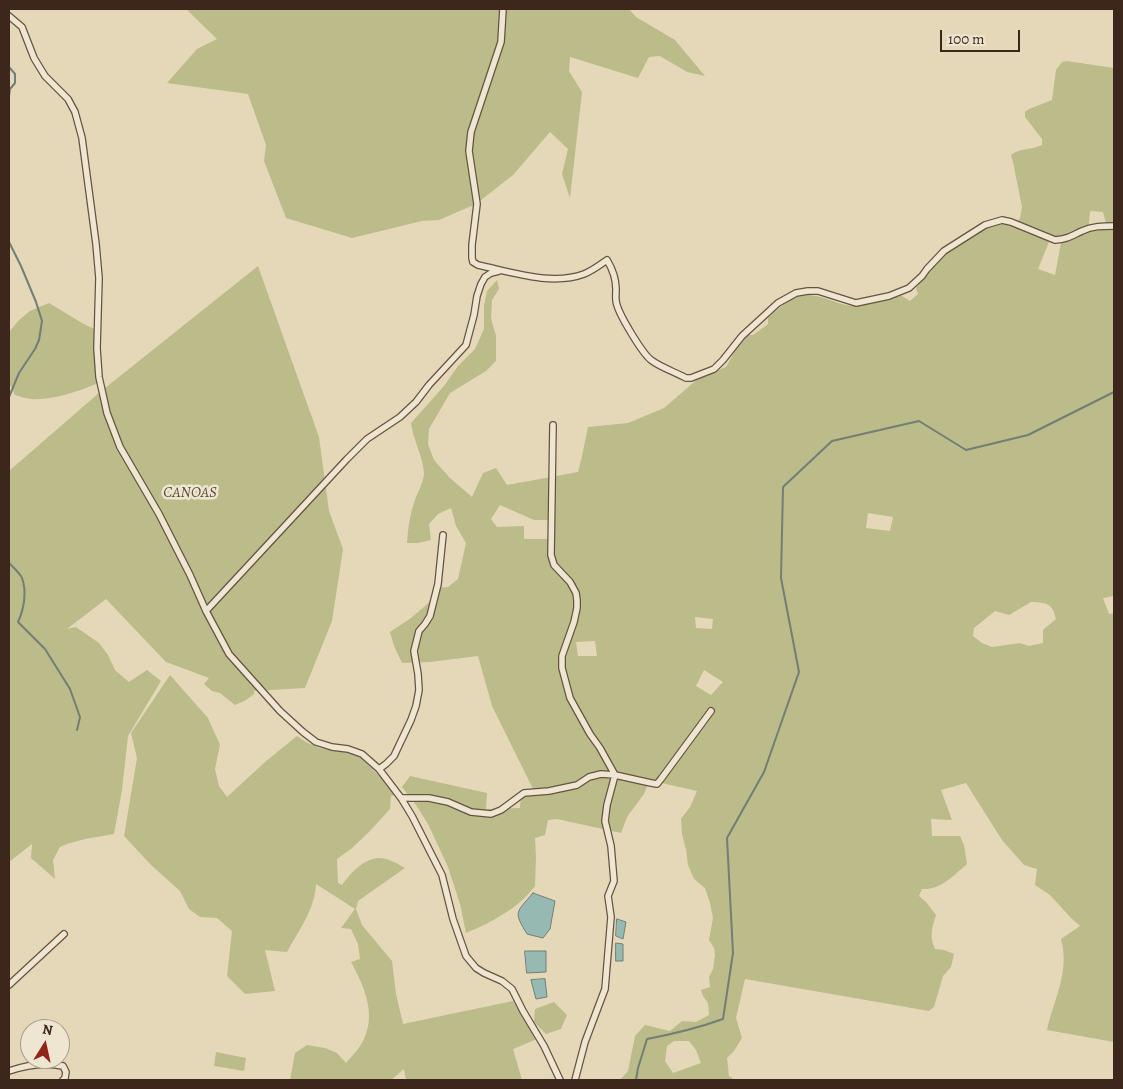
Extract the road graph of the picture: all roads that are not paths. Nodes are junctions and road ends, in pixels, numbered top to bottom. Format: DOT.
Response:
graph roads {
  1 [pos="503,9"];
  2 [pos="9,16"];
  3 [pos="1114,226"];
  4 [pos="502,270"];
  5 [pos="553,425"];
  6 [pos="443,536"];
  7 [pos="206,611"];
  8 [pos="710,712"];
  9 [pos="379,769"];
  10 [pos="615,775"];
  11 [pos="402,798"];
  12 [pos="64,934"];
  13 [pos="9,985"];
  14 [pos="9,1071"];
  15 [pos="62,1080"];
  16 [pos="560,1080"];
  17 [pos="574,1080"];
  1 -- 4 [label="street"];
  2 -- 7 [label="street"];
  3 -- 4 [label="street"];
  4 -- 7 [label="street"];
  5 -- 10 [label="street"];
  6 -- 9 [label="street"];
  7 -- 9 [label="street"];
  8 -- 10 [label="street"];
  9 -- 11 [label="street"];
  10 -- 11 [label="street"];
  10 -- 17 [label="street"];
  11 -- 16 [label="street"];
  12 -- 13 [label="street"];
  14 -- 15 [label="street"];
}
